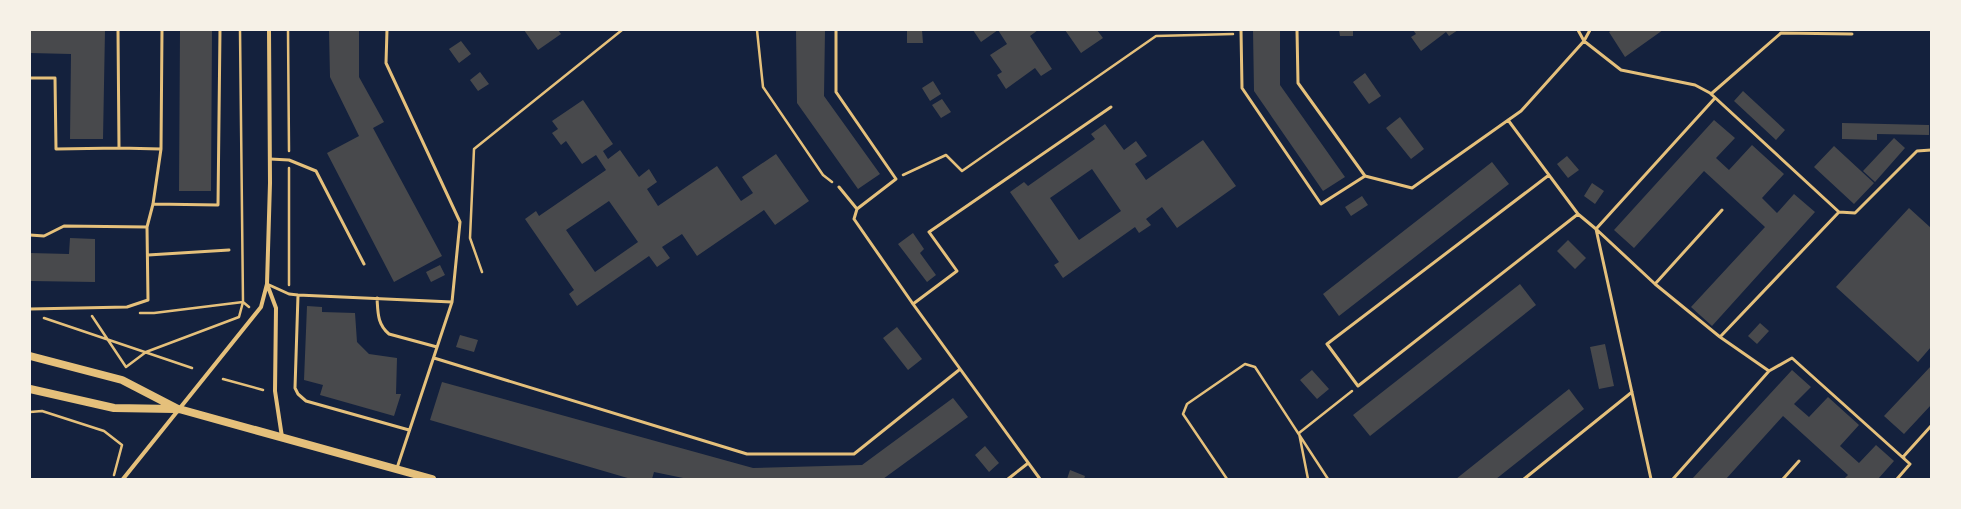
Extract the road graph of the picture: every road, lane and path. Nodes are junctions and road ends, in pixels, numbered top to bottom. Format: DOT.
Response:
graph roads {
  1 [pos="118,30"];
  2 [pos="162,30"];
  3 [pos="220,30"];
  4 [pos="240,30"];
  5 [pos="269,30"];
  6 [pos="387,30"];
  7 [pos="622,30"];
  8 [pos="757,30"];
  9 [pos="836,30"];
  10 [pos="1297,30"];
  11 [pos="1578,30"];
  12 [pos="1590,30"];
  13 [pos="1241,32"];
  14 [pos="1852,34"];
  15 [pos="1584,41"];
  16 [pos="30,78"];
  17 [pos="1710,93"];
  18 [pos="1716,99"];
  19 [pos="1111,108"];
  20 [pos="1508,120"];
  21 [pos="119,148"];
  22 [pos="161,149"];
  23 [pos="1931,150"];
  24 [pos="270,159"];
  25 [pos="1549,175"];
  26 [pos="1365,176"];
  27 [pos="896,179"];
  28 [pos="839,187"];
  29 [pos="153,204"];
  30 [pos="857,209"];
  31 [pos="1722,210"];
  32 [pos="1838,212"];
  33 [pos="1578,214"];
  34 [pos="147,227"];
  35 [pos="1596,229"];
  36 [pos="30,235"];
  37 [pos="229,250"];
  38 [pos="148,255"];
  39 [pos="364,264"];
  40 [pos="482,272"];
  41 [pos="266,284"];
  42 [pos="1656,284"];
  43 [pos="298,295"];
  44 [pos="376,298"];
  45 [pos="452,302"];
  46 [pos="913,304"];
  47 [pos="30,310"];
  48 [pos="90,312"];
  49 [pos="41,317"];
  50 [pos="1720,337"];
  51 [pos="106,339"];
  52 [pos="437,347"];
  53 [pos="146,352"];
  54 [pos="30,356"];
  55 [pos="434,358"];
  56 [pos="192,368"];
  57 [pos="960,370"];
  58 [pos="1769,371"];
  59 [pos="223,379"];
  60 [pos="1358,386"];
  61 [pos="30,388"];
  62 [pos="263,390"];
  63 [pos="1632,392"];
  64 [pos="179,409"];
  65 [pos="30,412"];
  66 [pos="1931,426"];
  67 [pos="410,430"];
  68 [pos="1299,433"];
  69 [pos="282,437"];
  70 [pos="1903,457"];
  71 [pos="1799,461"];
  72 [pos="1027,464"];
  73 [pos="396,469"];
  74 [pos="409,476"];
  75 [pos="114,479"];
  76 [pos="123,479"];
  77 [pos="432,479"];
  78 [pos="1008,479"];
  79 [pos="1040,479"];
  80 [pos="1227,479"];
  81 [pos="1308,479"];
  82 [pos="1328,479"];
  83 [pos="1524,479"];
  84 [pos="1651,479"];
  85 [pos="1673,479"];
  86 [pos="1783,479"];
  87 [pos="1897,479"];
  1 -- 21 [label="lane"];
  2 -- 22 [label="lane"];
  3 -- 29 [label="lane"];
  4 -- 53 [label="path"];
  5 -- 24 [label="street"];
  6 -- 45 [label="lane"];
  7 -- 40 [label="path"];
  8 -- 28 [label="path"];
  9 -- 27 [label="lane"];
  10 -- 26 [label="lane"];
  11 -- 15 [label="lane"];
  12 -- 15 [label="lane"];
  13 -- 26 [label="lane"];
  13 -- 27 [label="path"];
  14 -- 17 [label="lane"];
  15 -- 17 [label="lane"];
  15 -- 20 [label="lane"];
  16 -- 21 [label="lane"];
  17 -- 18 [label="lane"];
  18 -- 32 [label="lane"];
  18 -- 35 [label="lane"];
  19 -- 46 [label="lane"];
  20 -- 25 [label="lane"];
  20 -- 26 [label="lane"];
  21 -- 22 [label="lane"];
  22 -- 29 [label="lane"];
  23 -- 32 [label="lane"];
  24 -- 39 [label="lane"];
  24 -- 41 [label="street"];
  25 -- 33 [label="lane"];
  25 -- 60 [label="lane"];
  27 -- 30 [label="lane"];
  28 -- 30 [label="lane"];
  29 -- 34 [label="lane"];
  30 -- 46 [label="lane"];
  31 -- 42 [label="lane"];
  32 -- 50 [label="lane"];
  33 -- 35 [label="lane"];
  33 -- 60 [label="lane"];
  34 -- 36 [label="lane"];
  34 -- 38 [label="lane"];
  35 -- 42 [label="lane"];
  35 -- 63 [label="lane"];
  37 -- 38 [label="lane"];
  38 -- 47 [label="lane"];
  41 -- 43 [label="lane"];
  41 -- 64 [label="street"];
  41 -- 69 [label="street"];
  42 -- 50 [label="lane"];
  43 -- 44 [label="lane"];
  43 -- 67 [label="lane"];
  44 -- 45 [label="lane"];
  44 -- 52 [label="lane"];
  45 -- 52 [label="lane"];
  46 -- 57 [label="lane"];
  48 -- 51 [label="path"];
  49 -- 51 [label="path"];
  50 -- 58 [label="lane"];
  51 -- 53 [label="path"];
  51 -- 53 [label="path"];
  52 -- 55 [label="lane"];
  53 -- 56 [label="path"];
  54 -- 64 [label="main road"];
  55 -- 57 [label="lane"];
  55 -- 67 [label="lane"];
  57 -- 72 [label="lane"];
  58 -- 70 [label="lane"];
  58 -- 85 [label="lane"];
  59 -- 62 [label="path"];
  60 -- 68 [label="path"];
  61 -- 64 [label="main road"];
  63 -- 83 [label="lane"];
  63 -- 84 [label="lane"];
  64 -- 69 [label="main road"];
  64 -- 76 [label="street"];
  65 -- 75 [label="path"];
  66 -- 70 [label="lane"];
  67 -- 73 [label="lane"];
  68 -- 80 [label="path"];
  68 -- 81 [label="path"];
  68 -- 82 [label="path"];
  69 -- 73 [label="main road"];
  70 -- 87 [label="lane"];
  71 -- 86 [label="lane"];
  72 -- 78 [label="lane"];
  72 -- 79 [label="lane"];
  73 -- 74 [label="main road"];
  74 -- 77 [label="main road"];
}
